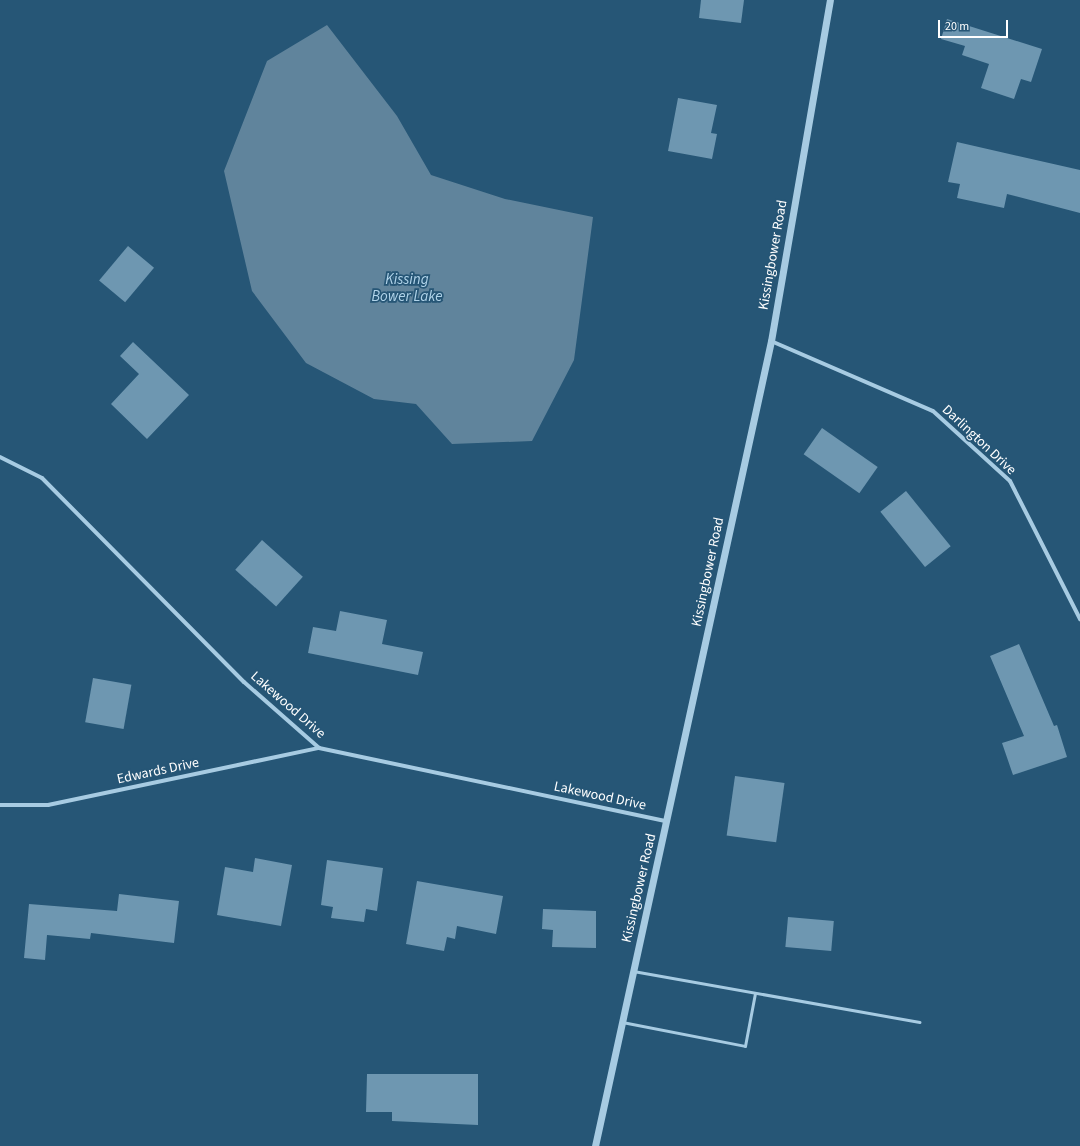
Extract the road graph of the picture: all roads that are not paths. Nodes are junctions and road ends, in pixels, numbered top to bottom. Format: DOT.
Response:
graph roads {
  1 [pos="830,0"];
  2 [pos="771,341"];
  3 [pos="0,457"];
  4 [pos="1080,619"];
  5 [pos="319,748"];
  6 [pos="0,805"];
  7 [pos="667,822"];
  8 [pos="633,972"];
  9 [pos="755,993"];
  10 [pos="622,1022"];
  11 [pos="919,1022"];
  12 [pos="595,1146"];
  1 -- 2 [label="street, Kissingbower Road"];
  2 -- 4 [label="street, Darlington Drive"];
  2 -- 7 [label="street, Kissingbower Road"];
  3 -- 5 [label="street, Lakewood Drive"];
  5 -- 6 [label="street, Edwards Drive"];
  5 -- 7 [label="street, Lakewood Drive"];
  7 -- 8 [label="street, Kissingbower Road"];
  8 -- 9 [label="lane"];
  8 -- 10 [label="street, Kissingbower Road"];
  9 -- 10 [label="lane"];
  9 -- 11 [label="lane"];
  10 -- 12 [label="street, Kissingbower Road"];
}
